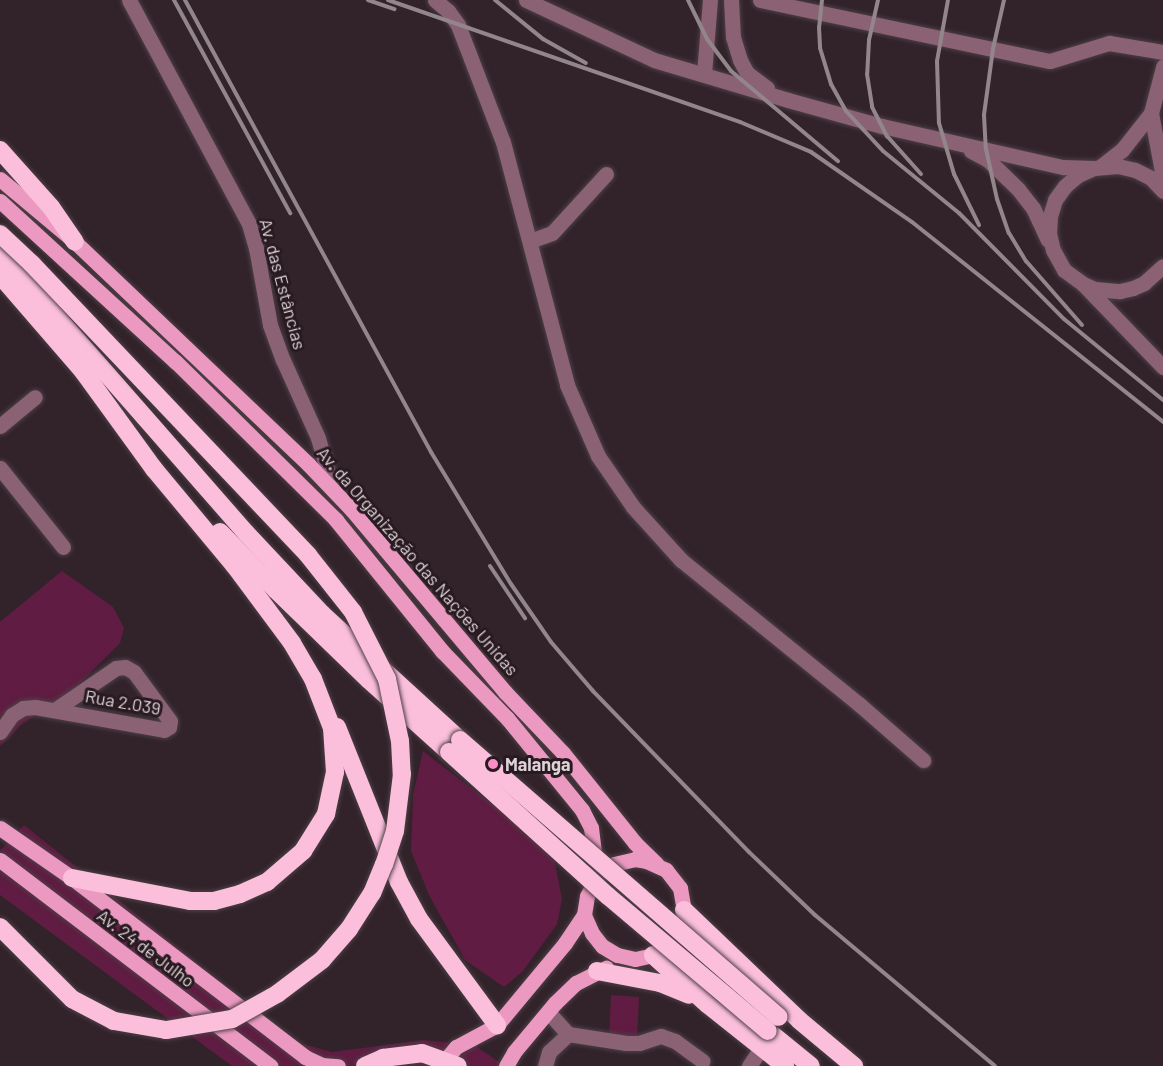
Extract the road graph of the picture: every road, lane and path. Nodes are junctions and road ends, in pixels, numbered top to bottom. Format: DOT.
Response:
graph roads {
  1 [pos="129,0"];
  2 [pos="435,0"];
  3 [pos="526,0"];
  4 [pos="710,0"];
  5 [pos="731,0"];
  6 [pos="760,0"];
  7 [pos="1163,52"];
  8 [pos="1163,67"];
  9 [pos="704,74"];
  10 [pos="788,100"];
  11 [pos="1151,113"];
  12 [pos="956,142"];
  13 [pos="0,150"];
  14 [pos="1097,167"];
  15 [pos="606,174"];
  16 [pos="1163,177"];
  17 [pos="0,179"];
  18 [pos="1163,191"];
  19 [pos="0,201"];
  20 [pos="0,234"];
  21 [pos="530,241"];
  22 [pos="75,242"];
  23 [pos="1053,250"];
  24 [pos="0,252"];
  25 [pos="1163,266"];
  26 [pos="0,275"];
  27 [pos="1083,284"];
  28 [pos="1163,367"];
  29 [pos="82,370"];
  30 [pos="35,397"];
  31 [pos="0,426"];
  32 [pos="2,475"];
  33 [pos="333,490"];
  34 [pos="63,547"];
  35 [pos="324,705"];
  36 [pos="56,709"];
  37 [pos="0,732"];
  38 [pos="454,746"];
  39 [pos="923,760"];
  40 [pos="0,828"];
  41 [pos="0,860"];
  42 [pos="657,864"];
  43 [pos="65,873"];
  44 [pos="597,877"];
  45 [pos="684,910"];
  46 [pos="584,915"];
  47 [pos="0,927"];
  48 [pos="653,955"];
  49 [pos="635,959"];
  50 [pos="597,971"];
  51 [pos="707,1004"];
  52 [pos="548,1012"];
  53 [pos="497,1025"];
  54 [pos="770,1032"];
  55 [pos="568,1034"];
  56 [pos="703,1061"];
  57 [pos="452,1063"];
  58 [pos="265,1065"];
  59 [pos="338,1066"];
  60 [pos="365,1066"];
  61 [pos="506,1066"];
  62 [pos="544,1066"];
  63 [pos="749,1066"];
  64 [pos="785,1066"];
  65 [pos="811,1066"];
  66 [pos="837,1066"];
  67 [pos="854,1066"];
  1 -- 33 [label="street, Av. das Estâncias"];
  2 -- 21 [label="street"];
  3 -- 9 [label="street"];
  4 -- 9 [label="street"];
  5 -- 10 [label="street"];
  6 -- 7 [label="street"];
  8 -- 11 [label="street"];
  9 -- 10 [label="street"];
  10 -- 12 [label="street"];
  11 -- 14 [label="street"];
  11 -- 16 [label="street"];
  12 -- 14 [label="street"];
  12 -- 23 [label="street"];
  13 -- 22 [label="highway"];
  14 -- 18 [label="street"];
  14 -- 23 [label="street"];
  15 -- 21 [label="street"];
  17 -- 22 [label="main road, Av. da Organização das Nações Unidas"];
  19 -- 44 [label="main road, Av. da Organização das Nações Unidas"];
  20 -- 47 [label="highway, bridge"];
  21 -- 39 [label="street"];
  22 -- 33 [label="main road, Av. da Organização das Nações Unidas"];
  23 -- 27 [label="street"];
  24 -- 38 [label="highway"];
  25 -- 27 [label="street"];
  26 -- 29 [label="highway"];
  27 -- 28 [label="street"];
  29 -- 35 [label="highway"];
  29 -- 38 [label="highway"];
  30 -- 31 [label="street"];
  32 -- 34 [label="street"];
  33 -- 42 [label="main road, Av. da Organização das Nações Unidas"];
  35 -- 43 [label="highway"];
  35 -- 53 [label="highway"];
  36 -- 36 [label="street, Rua 2.039"];
  36 -- 37 [label="street, Rua 2.039"];
  38 -- 54 [label="highway, bridge"];
  40 -- 43 [label="main road, Av. 24 de Julho"];
  41 -- 58 [label="main road, Av. 24 de Julho"];
  42 -- 44 [label="main road"];
  42 -- 45 [label="main road"];
  43 -- 59 [label="main road, Av. 24 de Julho"];
  44 -- 46 [label="main road"];
  45 -- 48 [label="main road"];
  45 -- 67 [label="highway"];
  46 -- 49 [label="main road"];
  46 -- 53 [label="main road"];
  48 -- 49 [label="main road"];
  48 -- 51 [label="highway"];
  49 -- 50 [label="main road"];
  50 -- 51 [label="highway"];
  50 -- 52 [label="main road"];
  51 -- 54 [label="highway"];
  52 -- 55 [label="street"];
  52 -- 61 [label="main road"];
  53 -- 57 [label="main road"];
  54 -- 63 [label="street"];
  54 -- 64 [label="highway"];
  54 -- 65 [label="highway"];
  54 -- 66 [label="highway"];
  55 -- 56 [label="street"];
  55 -- 62 [label="street"];
  57 -- 60 [label="highway"];
}
